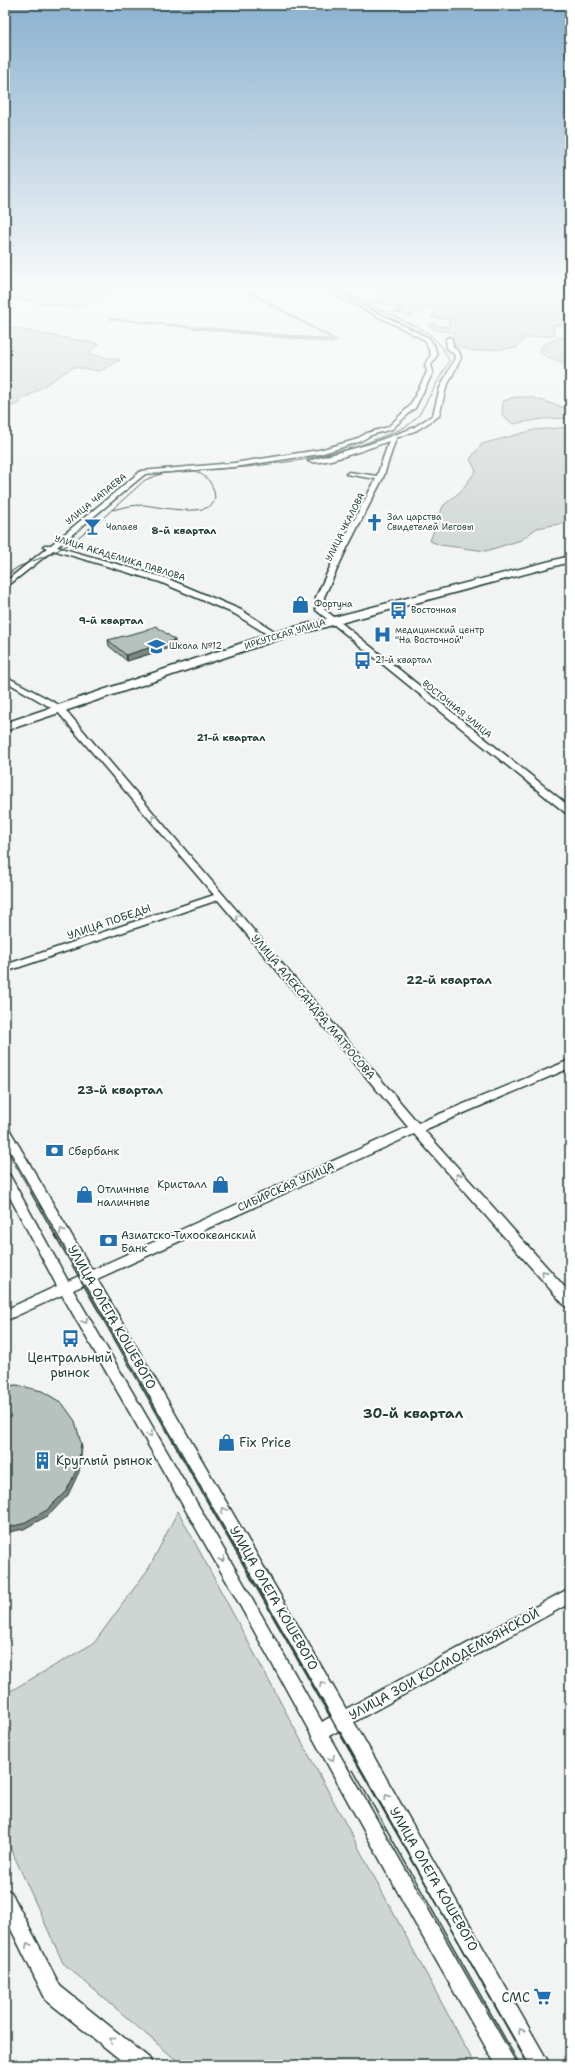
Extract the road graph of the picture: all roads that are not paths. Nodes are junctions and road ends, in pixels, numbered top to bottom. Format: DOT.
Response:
graph roads {
  1 [pos="424,383"];
  2 [pos="446,383"];
  3 [pos="393,437"];
  4 [pos="306,462"];
  5 [pos="278,466"];
  6 [pos="141,473"];
  7 [pos="350,474"];
  8 [pos="380,478"];
  9 [pos="42,545"];
  10 [pos="50,547"];
  11 [pos="570,559"];
  12 [pos="5,586"];
  13 [pos="334,620"];
  14 [pos="276,636"];
  15 [pos="5,678"];
  16 [pos="60,709"];
  17 [pos="5,727"];
  18 [pos="570,812"];
  19 [pos="220,896"];
  20 [pos="5,969"];
  21 [pos="570,1064"];
  22 [pos="416,1129"];
  23 [pos="5,1132"];
  24 [pos="5,1177"];
  25 [pos="90,1276"];
  26 [pos="66,1288"];
  27 [pos="570,1302"];
  28 [pos="5,1316"];
  29 [pos="570,1595"];
  30 [pos="343,1719"];
  31 [pos="318,1733"];
  32 [pos="5,1898"];
  33 [pos="9,1918"];
  34 [pos="142,2065"];
  35 [pos="507,2065"];
  36 [pos="540,2065"];
  1 -- 6 [label="street"];
  2 -- 3 [label="street"];
  3 -- 4 [label="street"];
  3 -- 8 [label="street, УЛИЦА ЧКАЛОВА"];
  5 -- 6 [label="street"];
  6 -- 10 [label="street, УЛИЦА ЧАПАЕВА"];
  7 -- 8 [label="street"];
  8 -- 13 [label="street, УЛИЦА ЧКАЛОВА"];
  9 -- 10 [label="street, УЛИЦА АКАДЕМИКА ПАВЛОВА"];
  10 -- 12 [label="street, УЛИЦА ЧАПАЕВА"];
  10 -- 14 [label="street, УЛИЦА АКАДЕМИКА ПАВЛОВА"];
  11 -- 13 [label="main road, ИРКУТСКАЯ УЛИЦА"];
  13 -- 14 [label="main road, ИРКУТСКАЯ УЛИЦА"];
  13 -- 18 [label="street, ВОСТОЧНАЯ УЛИЦА"];
  14 -- 16 [label="main road, ИРКУТСКАЯ УЛИЦА"];
  15 -- 16 [label="street"];
  16 -- 17 [label="main road, ИРКУТСКАЯ УЛИЦА"];
  19 -- 16 [label="street, УЛИЦА АЛЕКСАНДРА МАТРОСОВА, one-way"];
  19 -- 20 [label="street, УЛИЦА ПОБЕДЫ"];
  22 -- 19 [label="street, УЛИЦА АЛЕКСАНДРА МАТРОСОВА, one-way"];
  21 -- 22 [label="street, СИБИРСКАЯ УЛИЦА"];
  22 -- 25 [label="street, СИБИРСКАЯ УЛИЦА"];
  27 -- 22 [label="street, УЛИЦА АЛЕКСАНДРА МАТРОСОВА, one-way"];
  25 -- 23 [label="street, УЛИЦА ОЛЕГА КОШЕВОГО, one-way"];
  24 -- 26 [label="street"];
  25 -- 26 [label="street, СИБИРСКАЯ УЛИЦА"];
  30 -- 25 [label="street, УЛИЦА ОЛЕГА КОШЕВОГО, one-way"];
  26 -- 28 [label="street, СИБИРСКАЯ УЛИЦА"];
  26 -- 31 [label="street, one-way"];
  29 -- 30 [label="street, УЛИЦА ЗОИ КОСМОДЕМЬЯНСКОЙ"];
  30 -- 31 [label="street, УЛИЦА ЗОИ КОСМОДЕМЬЯНСКОЙ"];
  36 -- 30 [label="street, УЛИЦА ОЛЕГА КОШЕВОГО, one-way"];
  31 -- 35 [label="street, one-way"];
  32 -- 33 [label="street"];
  34 -- 33 [label="street, one-way"];
}
